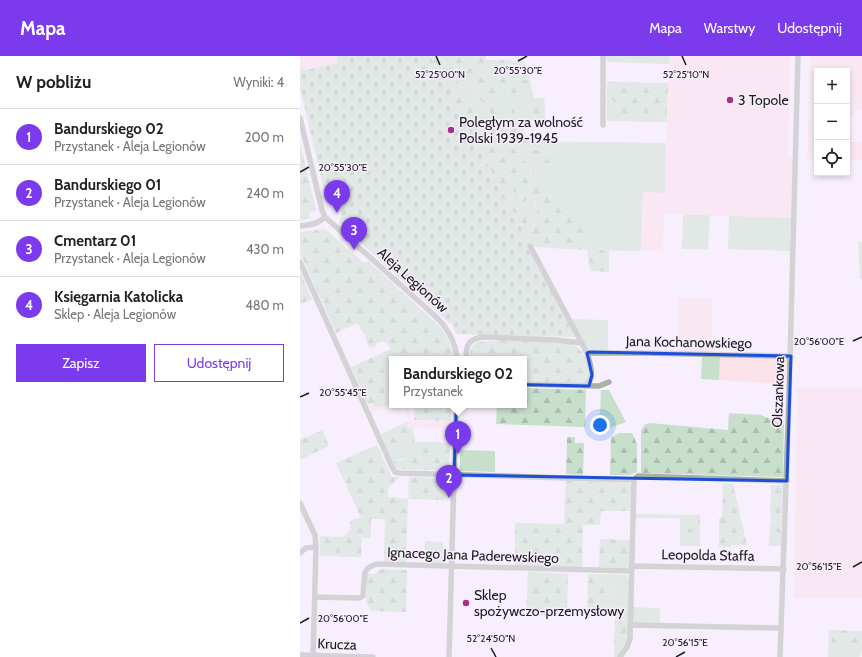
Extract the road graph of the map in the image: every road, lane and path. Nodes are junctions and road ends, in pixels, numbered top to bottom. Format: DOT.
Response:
graph roads {
  1 [pos="603,56"];
  2 [pos="798,56"];
  3 [pos="300,118"];
  4 [pos="603,125"];
  5 [pos="325,217"];
  6 [pos="300,226"];
  7 [pos="530,246"];
  8 [pos="300,262"];
  9 [pos="582,343"];
  10 [pos="587,353"];
  11 [pos="457,356"];
  12 [pos="466,356"];
  13 [pos="791,356"];
  14 [pos="609,382"];
  15 [pos="527,384"];
  16 [pos="585,386"];
  17 [pos="456,408"];
  18 [pos="454,475"];
  19 [pos="634,480"];
  20 [pos="787,481"];
  21 [pos="300,503"];
  22 [pos="316,547"];
  23 [pos="300,553"];
  24 [pos="451,566"];
  25 [pos="631,569"];
  26 [pos="784,569"];
  27 [pos="314,597"];
  28 [pos="630,625"];
  29 [pos="780,628"];
  30 [pos="300,655"];
  31 [pos="313,656"];
  32 [pos="373,657"];
  33 [pos="449,657"];
  34 [pos="620,657"];
  35 [pos="780,657"];
  1 -- 4 [label="street"];
  2 -- 13 [label="street, Olszankowa"];
  3 -- 5 [label="street"];
  5 -- 6 [label="street"];
  5 -- 11 [label="street, Aleja Legionów"];
  7 -- 9 [label="street"];
  8 -- 18 [label="street"];
  9 -- 10 [label="street"];
  9 -- 12 [label="street"];
  10 -- 13 [label="street, Jana Kochanowskiego"];
  10 -- 16 [label="street"];
  13 -- 20 [label="street, Olszankowa"];
  14 -- 16 [label="street"];
  15 -- 16 [label="street"];
  17 -- 18 [label="street"];
  18 -- 19 [label="street"];
  18 -- 24 [label="street"];
  19 -- 20 [label="street"];
  19 -- 25 [label="street"];
  20 -- 26 [label="street, Olszankowa"];
  21 -- 22 [label="street"];
  22 -- 23 [label="street"];
  22 -- 27 [label="street"];
  24 -- 25 [label="street, Ignacego Jana Paderewskiego"];
  24 -- 27 [label="street, Ignacego Jana Paderewskiego"];
  24 -- 33 [label="street"];
  25 -- 26 [label="street, Leopolda Staffa"];
  25 -- 28 [label="street"];
  26 -- 29 [label="street, Olszankowa"];
  27 -- 31 [label="street"];
  28 -- 29 [label="street"];
  28 -- 34 [label="street"];
  29 -- 35 [label="street, Olszankowa"];
  30 -- 31 [label="street, Krucza"];
  31 -- 32 [label="street, Krucza"];
}
